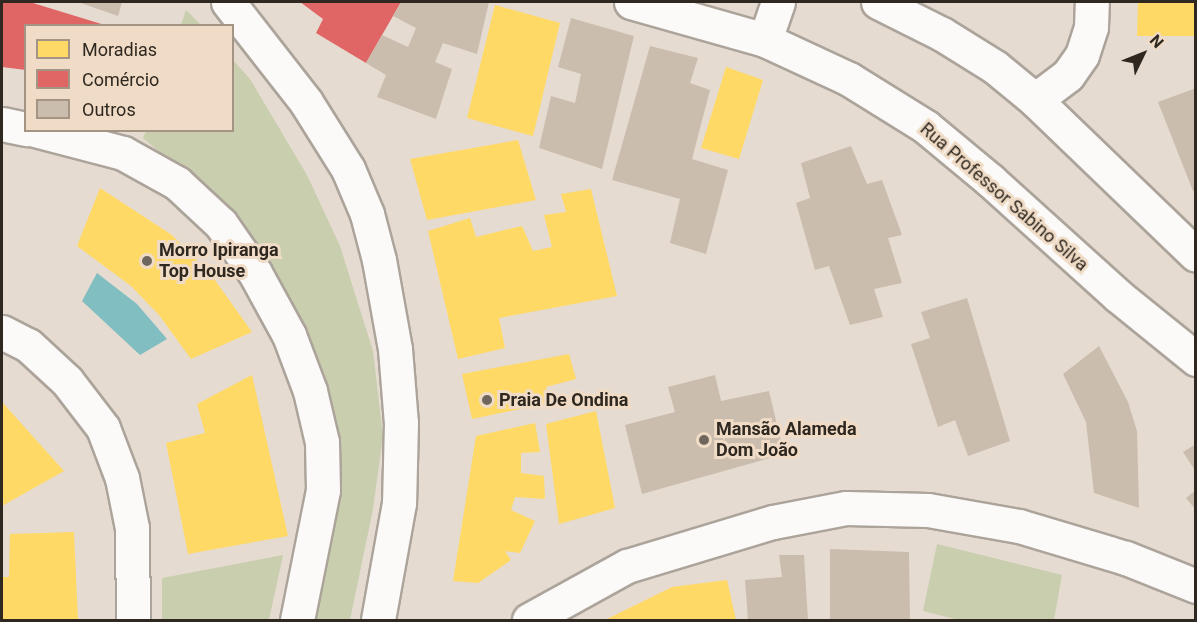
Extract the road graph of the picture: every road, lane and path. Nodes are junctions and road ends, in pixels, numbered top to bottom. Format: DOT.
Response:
graph roads {
  1 [pos="228,2"];
  2 [pos="631,2"];
  3 [pos="778,2"];
  4 [pos="878,2"];
  5 [pos="1092,2"];
  6 [pos="765,40"];
  7 [pos="1035,100"];
  8 [pos="2,124"];
  9 [pos="24,129"];
  10 [pos="43,132"];
  11 [pos="1196,255"];
  12 [pos="2,332"];
  13 [pos="1196,359"];
  14 [pos="1196,586"];
  15 [pos="133,621"];
  16 [pos="297,621"];
  17 [pos="378,621"];
  18 [pos="529,621"];
  1 -- 17 [label="street"];
  2 -- 6 [label="street, Rua Professor Sabino Silva"];
  3 -- 6 [label="street"];
  4 -- 7 [label="street"];
  5 -- 7 [label="street"];
  6 -- 13 [label="street, Rua Professor Sabino Silva"];
  7 -- 11 [label="street"];
  8 -- 9 [label="street"];
  10 -- 16 [label="street"];
  12 -- 15 [label="street"];
  14 -- 18 [label="street"];
}
